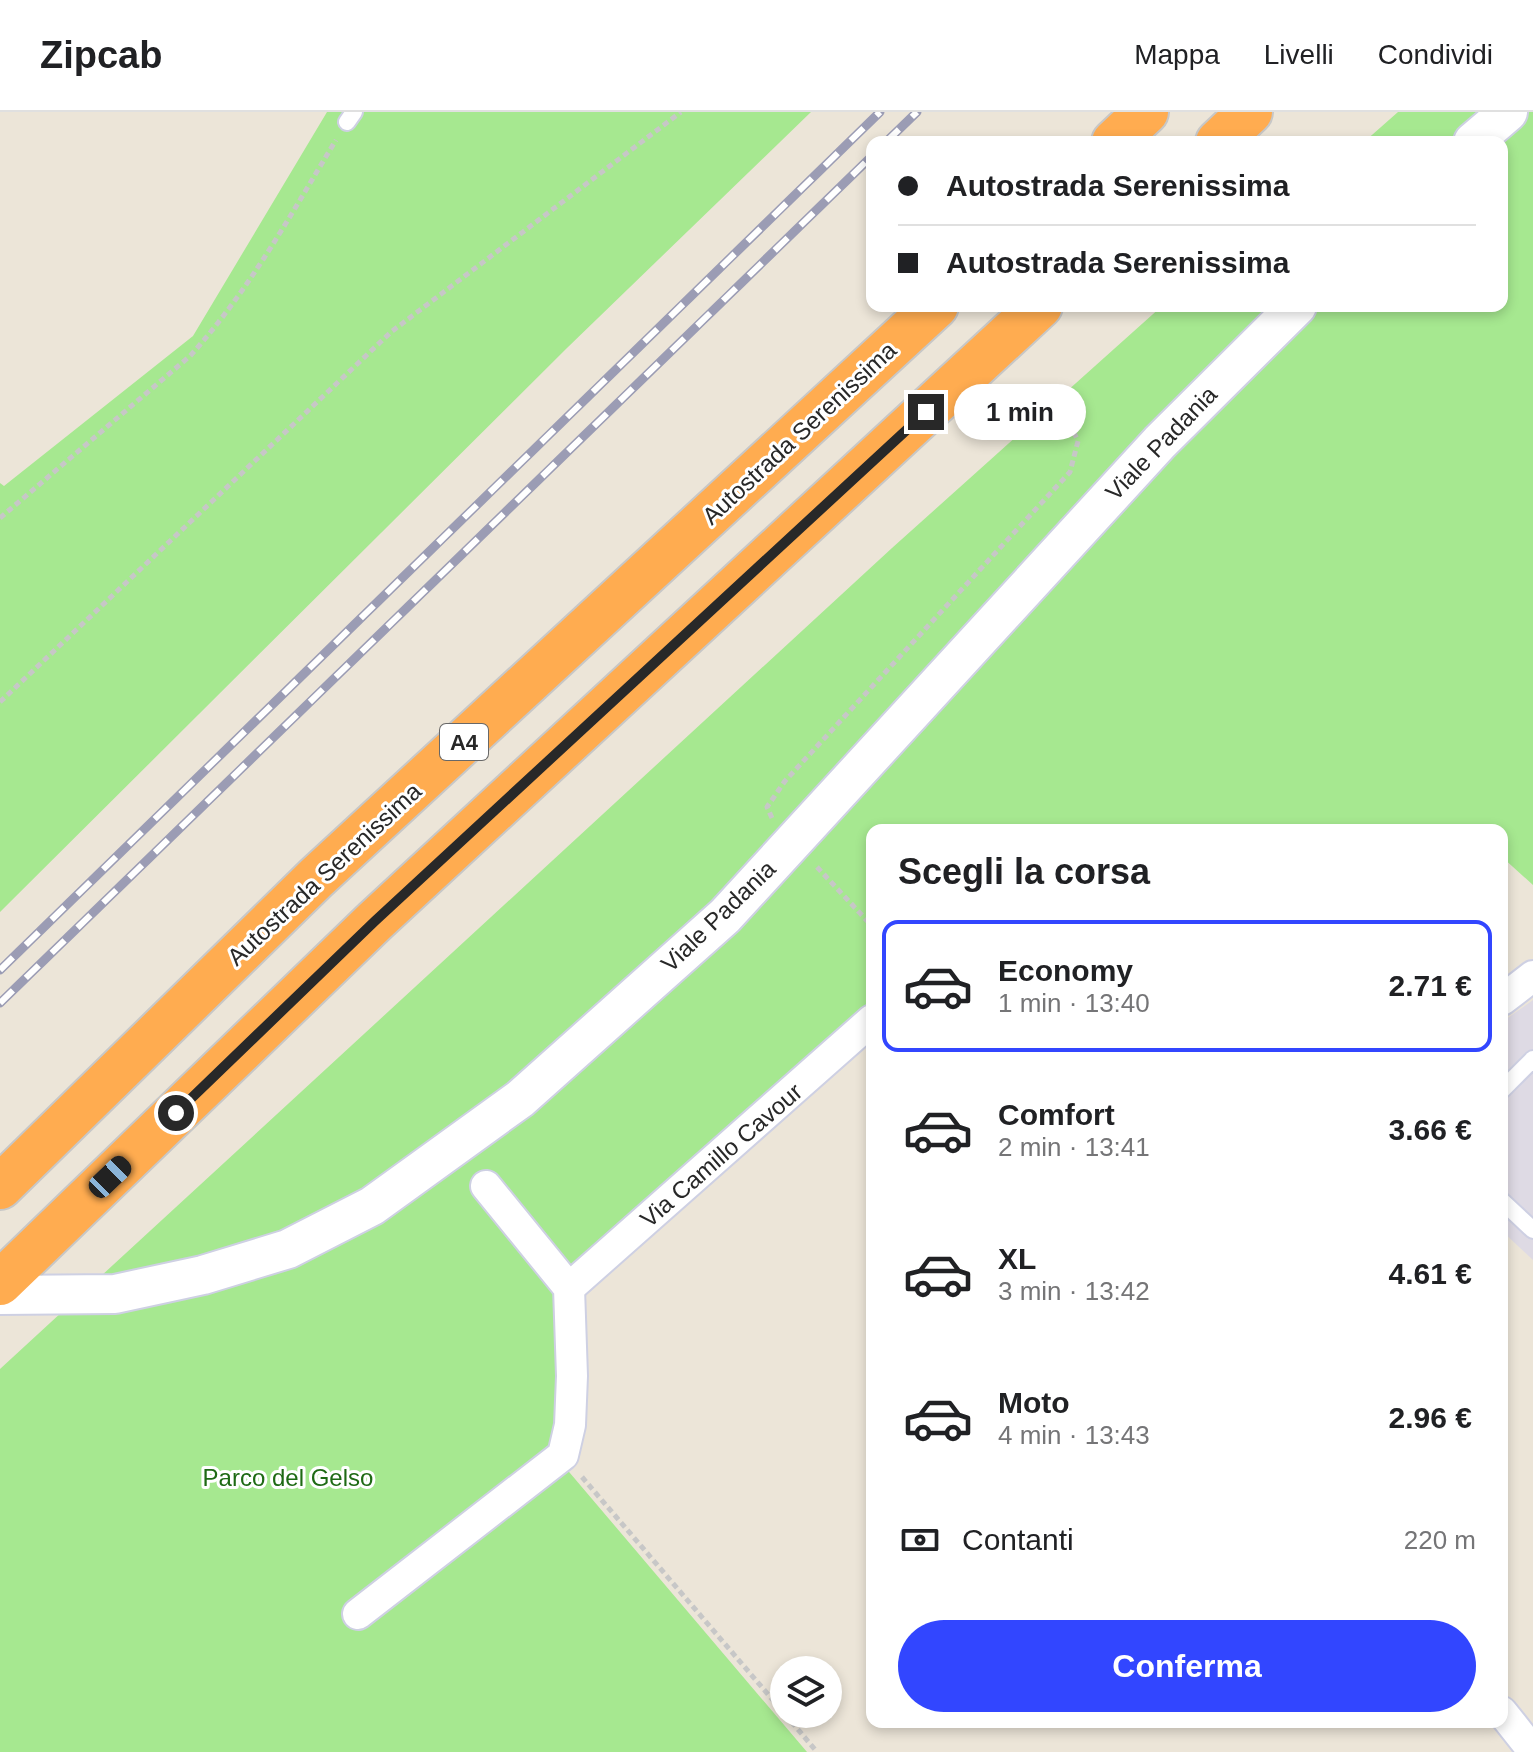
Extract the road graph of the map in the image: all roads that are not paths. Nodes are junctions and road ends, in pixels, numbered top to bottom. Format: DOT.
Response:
graph roads {
  1 [pos="1146,112"];
  2 [pos="1250,112"];
  3 [pos="1508,112"];
  4 [pos="1120,136"];
  5 [pos="1224,136"];
  6 [pos="1480,136"];
  7 [pos="929,312"];
  8 [pos="1034,312"];
  9 [pos="1291,312"];
  10 [pos="1533,976"];
  11 [pos="1508,995"];
  12 [pos="866,1025"];
  13 [pos="1533,1059"];
  14 [pos="1508,1084"];
  15 [pos="486,1186"];
  16 [pos="0,1187"];
  17 [pos="1508,1207"];
  18 [pos="1533,1230"];
  19 [pos="0,1283"];
  20 [pos="569,1288"];
  21 [pos="0,1295"];
  22 [pos="358,1614"];
  23 [pos="1508,1720"];
  24 [pos="1533,1751"];
  1 -- 4 [label="highway"];
  2 -- 5 [label="highway"];
  3 -- 6 [label="street"];
  7 -- 16 [label="highway, Autostrada Serenissima / A4"];
  8 -- 19 [label="highway"];
  9 -- 21 [label="street, Viale Padania"];
  10 -- 11 [label="street"];
  12 -- 20 [label="street, Via Camillo Cavour"];
  13 -- 14 [label="lane"];
  15 -- 20 [label="street"];
  17 -- 18 [label="lane"];
  20 -- 22 [label="street"];
  23 -- 24 [label="street"];
}
